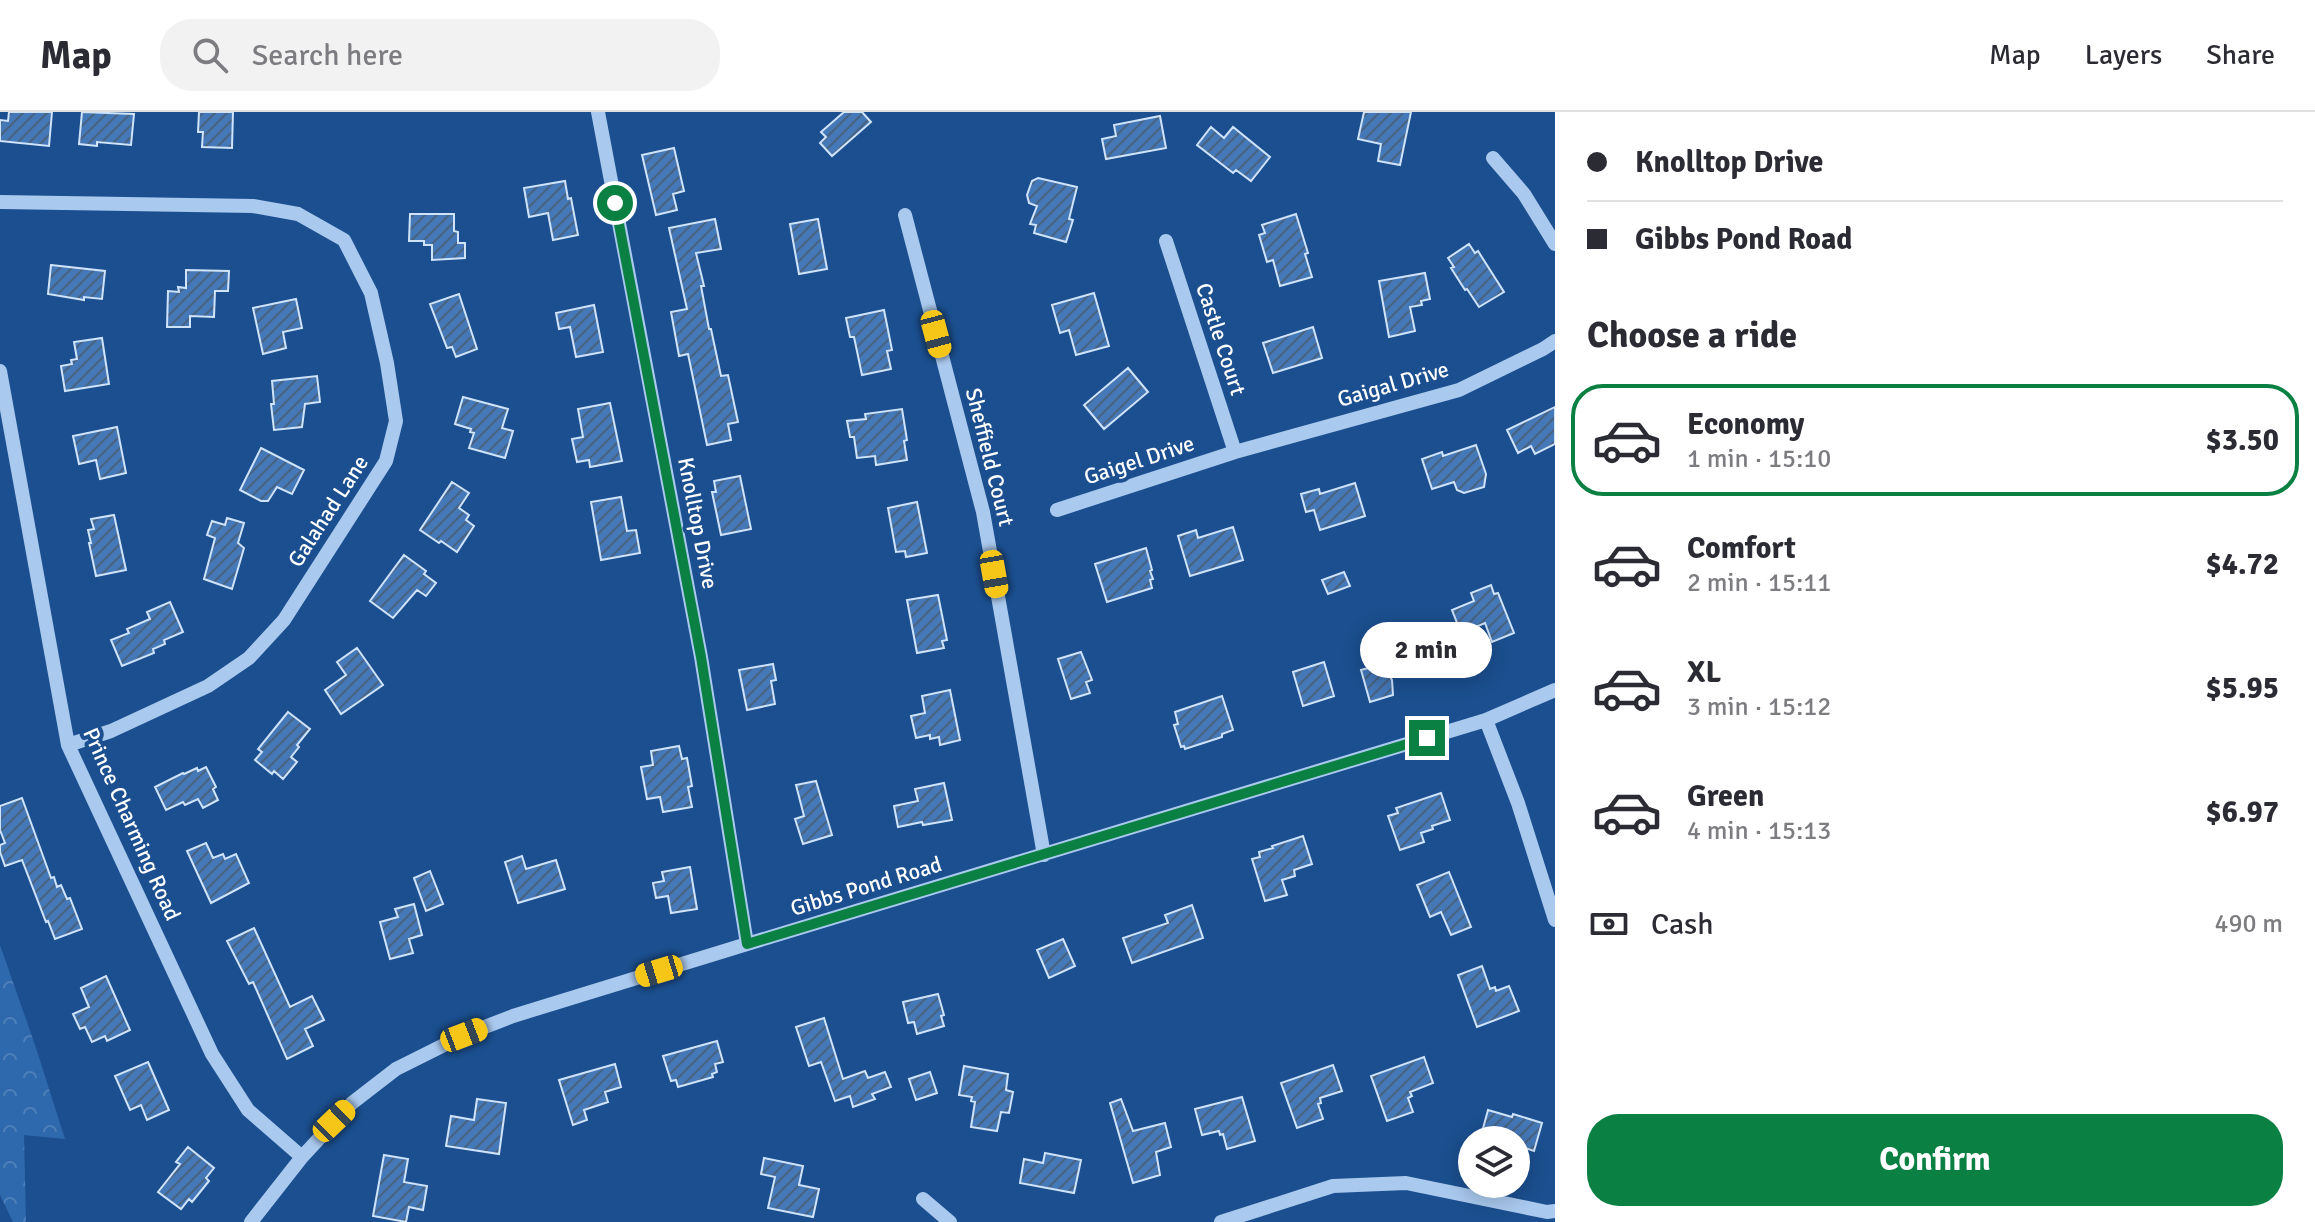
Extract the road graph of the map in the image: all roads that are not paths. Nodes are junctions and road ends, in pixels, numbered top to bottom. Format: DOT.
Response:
graph roads {
  1 [pos="598,112"];
  2 [pos="1493,158"];
  3 [pos="0,202"];
  4 [pos="905,215"];
  5 [pos="1166,241"];
  6 [pos="1555,244"];
  7 [pos="1555,341"];
  8 [pos="0,371"];
  9 [pos="1235,452"];
  10 [pos="1057,510"];
  11 [pos="1555,690"];
  12 [pos="1486,720"];
  13 [pos="68,745"];
  14 [pos="1044,855"];
  15 [pos="1555,920"];
  16 [pos="747,944"];
  17 [pos="302,1157"];
  18 [pos="923,1199"];
  19 [pos="1555,1211"];
  20 [pos="251,1222"];
  21 [pos="950,1222"];
  22 [pos="1221,1222"];
  1 -- 16 [label="street, Knolltop Drive"];
  2 -- 6 [label="street"];
  3 -- 13 [label="street, Galahad Lane"];
  4 -- 14 [label="street, Sheffield Court"];
  5 -- 9 [label="street, Castle Court"];
  7 -- 9 [label="street, Gaigal Drive"];
  8 -- 13 [label="street, Prince Charming Road"];
  9 -- 10 [label="street, Gaigel Drive"];
  11 -- 12 [label="street, Gibbs Pond Road"];
  12 -- 14 [label="street, Gibbs Pond Road"];
  12 -- 15 [label="street"];
  13 -- 17 [label="street, Prince Charming Road"];
  14 -- 16 [label="street, Gibbs Pond Road"];
  16 -- 17 [label="street, Gibbs Pond Road"];
  17 -- 20 [label="street, Gibbs Pond Road"];
  18 -- 21 [label="street"];
  19 -- 22 [label="street"];
}
